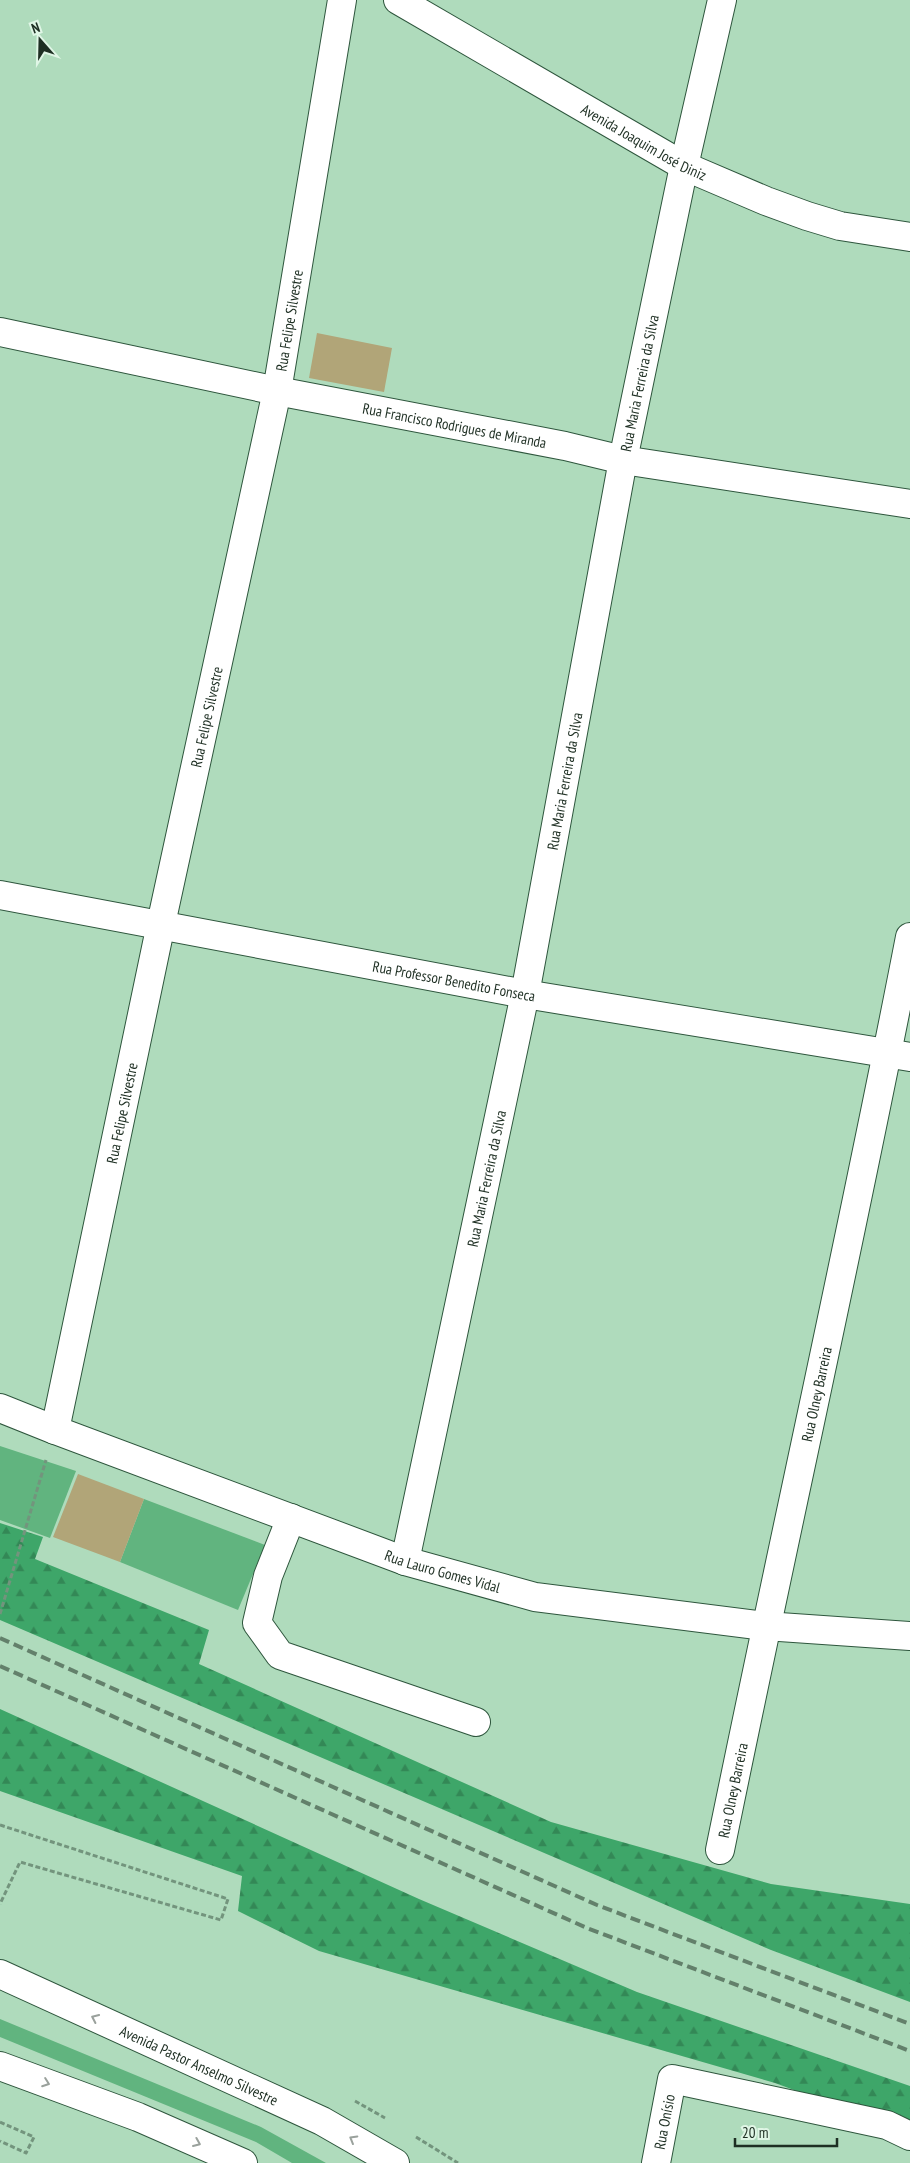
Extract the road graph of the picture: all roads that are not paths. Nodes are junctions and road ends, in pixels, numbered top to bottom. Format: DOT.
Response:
graph roads {
  1 [pos="342,0"];
  2 [pos="398,0"];
  3 [pos="722,0"];
  4 [pos="684,166"];
  5 [pos="910,237"];
  6 [pos="0,332"];
  7 [pos="277,391"];
  8 [pos="623,460"];
  9 [pos="910,504"];
  10 [pos="0,895"];
  11 [pos="161,924"];
  12 [pos="910,937"];
  13 [pos="525,994"];
  14 [pos="899,1055"];
  15 [pos="1,1407"];
  16 [pos="52,1442"];
  17 [pos="291,1518"];
  18 [pos="405,1561"];
  19 [pos="765,1626"];
  20 [pos="910,1636"];
  21 [pos="476,1722"];
  22 [pos="720,1850"];
  23 [pos="1,1974"];
  24 [pos="0,2066"];
  25 [pos="910,2136"];
  26 [pos="244,2163"];
  27 [pos="395,2163"];
  28 [pos="656,2163"];
  1 -- 7 [label="street, Rua Felipe Silvestre"];
  2 -- 4 [label="street, Avenida Joaquim José Diniz"];
  3 -- 4 [label="street, Rua Maria Ferreira da Silva"];
  4 -- 5 [label="street, Avenida Joaquim José Diniz"];
  4 -- 8 [label="street, Rua Maria Ferreira da Silva"];
  6 -- 7 [label="street, Rua Francisco Rodrigues de Miranda"];
  7 -- 8 [label="street, Rua Francisco Rodrigues de Miranda"];
  7 -- 11 [label="street, Rua Felipe Silvestre"];
  8 -- 9 [label="street, Rua Francisco Rodrigues de Miranda"];
  8 -- 13 [label="street, Rua Maria Ferreira da Silva"];
  10 -- 11 [label="street, Rua Professor Benedito Fonseca"];
  11 -- 13 [label="street, Rua Professor Benedito Fonseca"];
  11 -- 16 [label="street, Rua Felipe Silvestre"];
  12 -- 14 [label="street, Rua Olney Barreira"];
  13 -- 14 [label="street, Rua Professor Benedito Fonseca"];
  13 -- 18 [label="street, Rua Maria Ferreira da Silva"];
  14 -- 19 [label="street, Rua Olney Barreira"];
  15 -- 16 [label="street, Rua Lauro Gomes Vidal"];
  16 -- 17 [label="street, Rua Lauro Gomes Vidal"];
  17 -- 18 [label="street, Rua Lauro Gomes Vidal"];
  17 -- 21 [label="street"];
  18 -- 19 [label="street, Rua Lauro Gomes Vidal"];
  19 -- 20 [label="street, Rua Lauro Gomes Vidal"];
  19 -- 22 [label="street, Rua Olney Barreira"];
  27 -- 23 [label="street, Avenida Pastor Anselmo Silvestre, one-way"];
  24 -- 26 [label="street, one-way"];
  25 -- 28 [label="street, Rua Onísio"];
}
